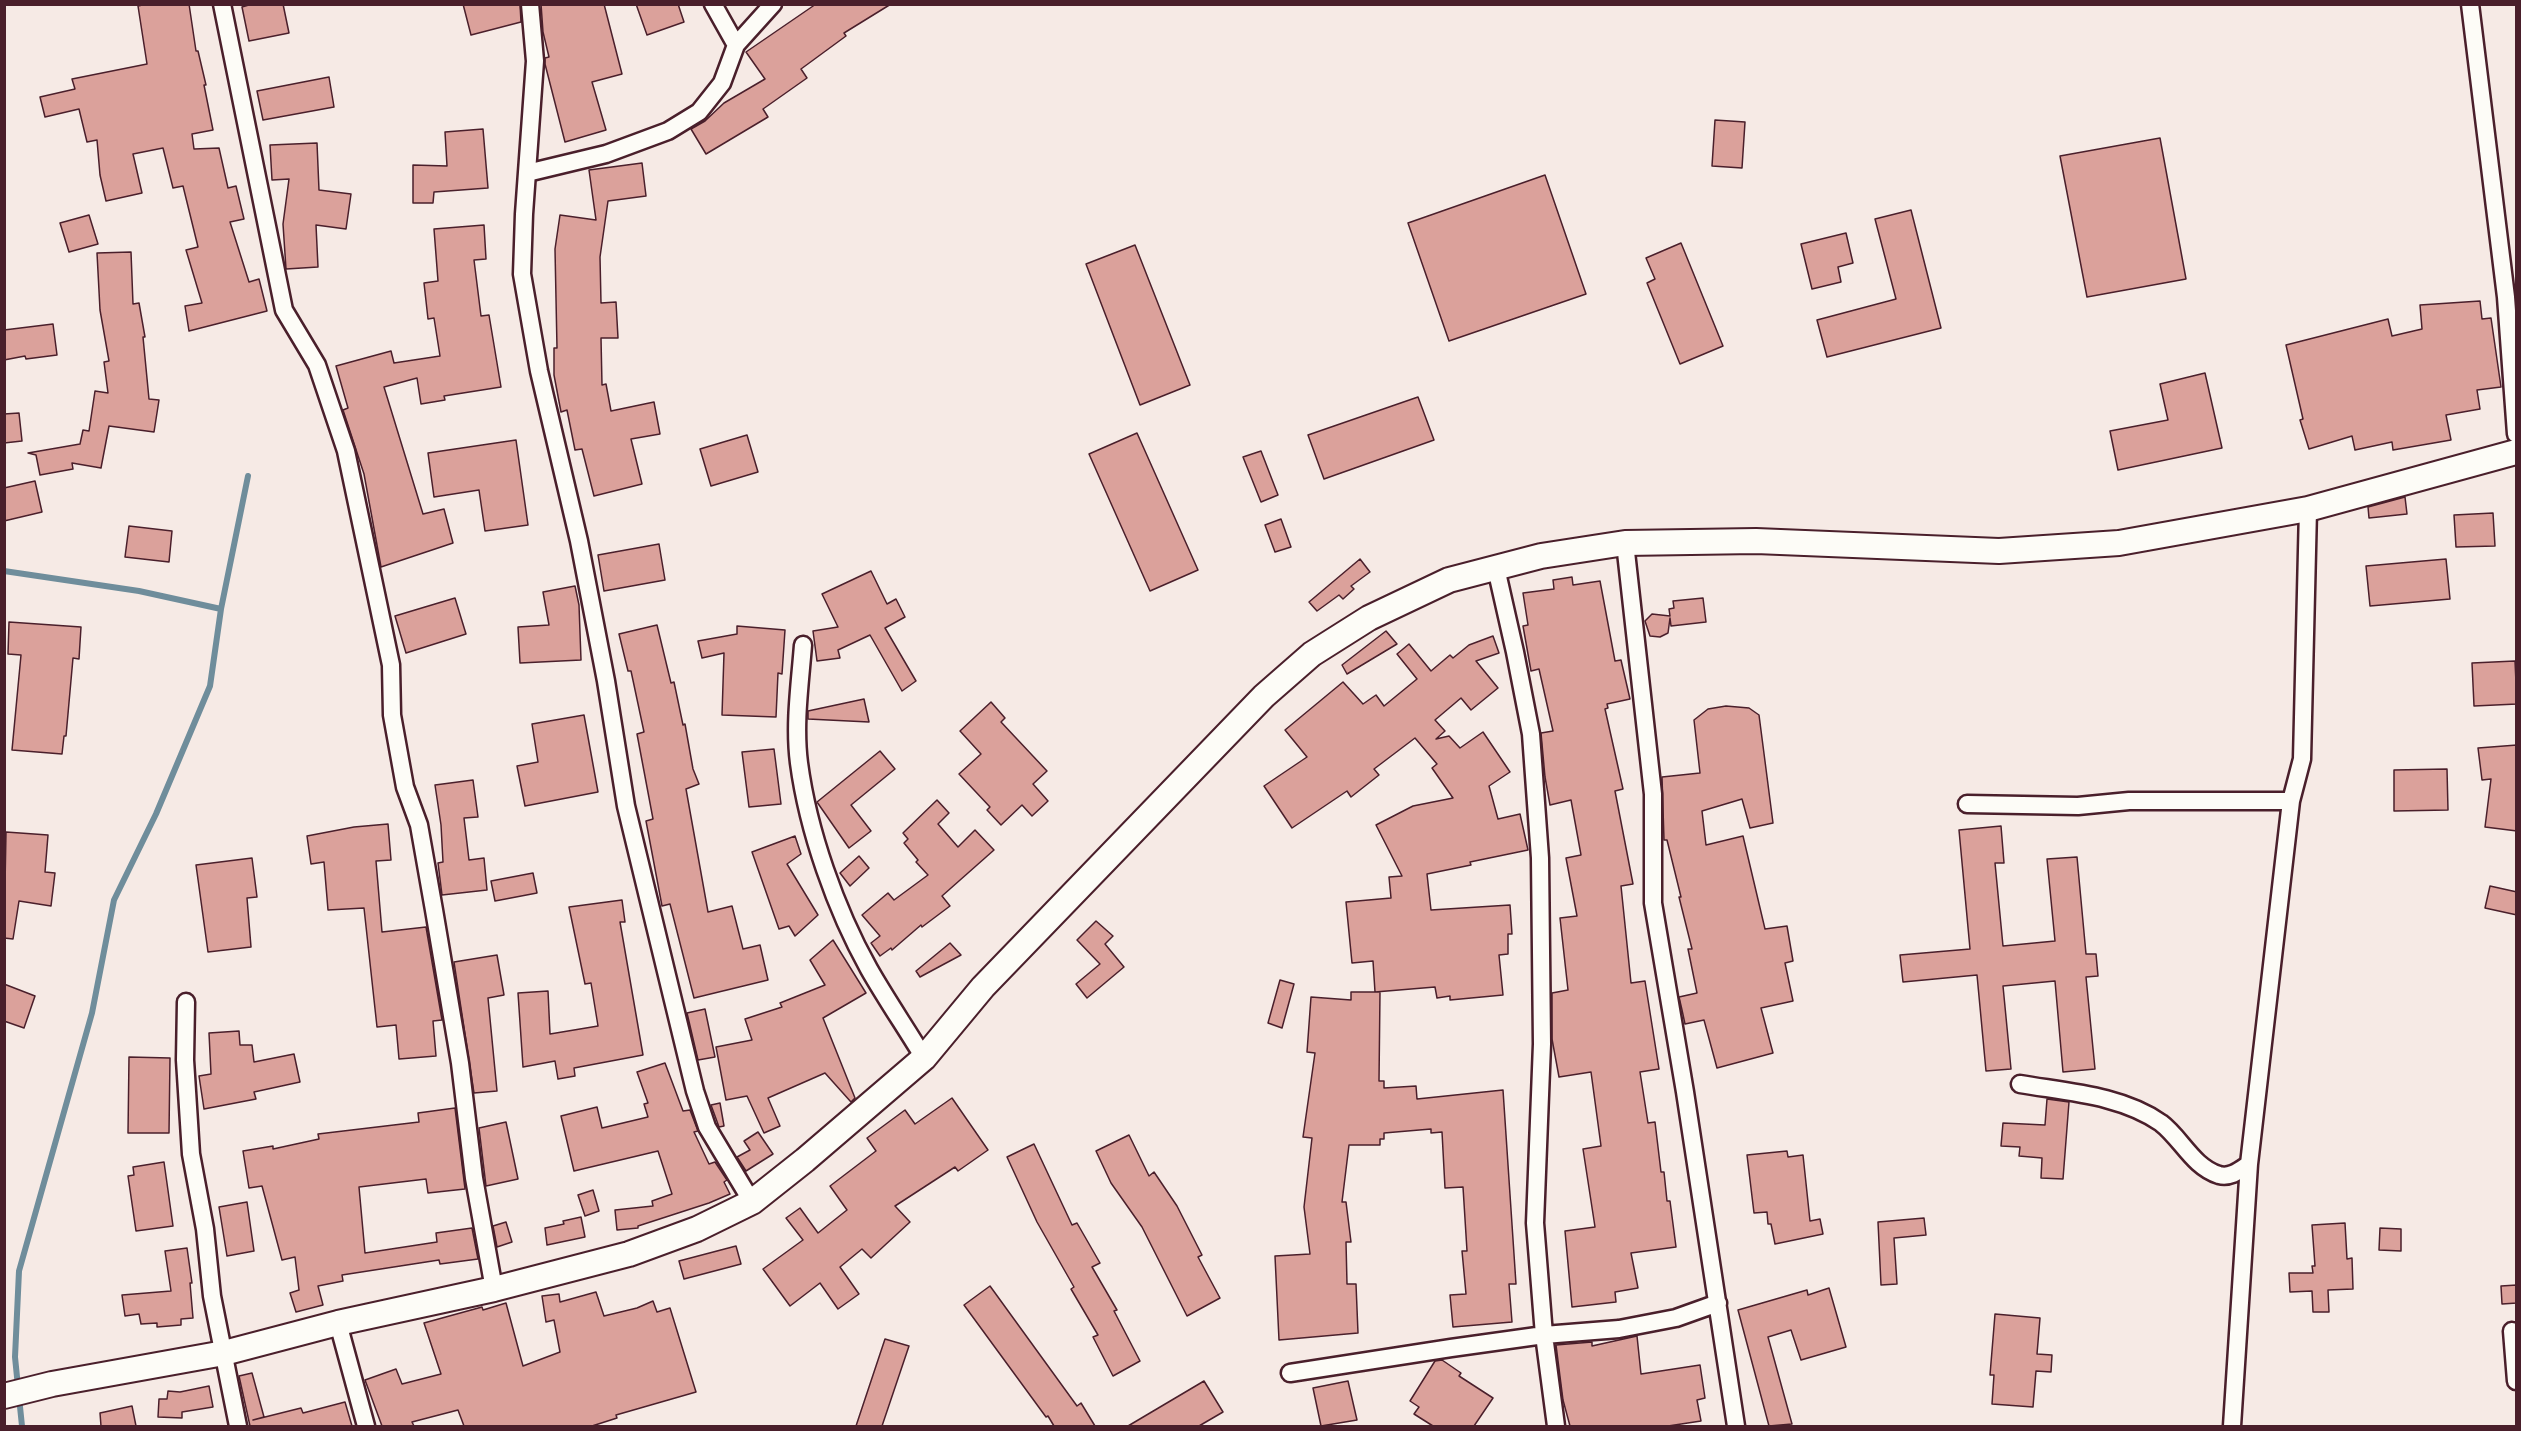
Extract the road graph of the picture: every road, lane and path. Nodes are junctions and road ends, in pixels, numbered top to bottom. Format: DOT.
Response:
graph roads {
  1 [pos="222,4"];
  2 [pos="530,4"];
  3 [pos="713,4"];
  4 [pos="772,4"];
  5 [pos="2470,4"];
  6 [pos="736,45"];
  7 [pos="527,173"];
  8 [pos="2517,434"];
  9 [pos="2517,452"];
  10 [pos="2308,509"];
  11 [pos="1625,543"];
  12 [pos="1496,567"];
  13 [pos="803,645"];
  14 [pos="2291,801"];
  15 [pos="1967,804"];
  16 [pos="186,1002"];
  17 [pos="924,1058"];
  18 [pos="2019,1084"];
  19 [pos="2249,1164"];
  20 [pos="752,1202"];
  21 [pos="494,1289"];
  22 [pos="1718,1303"];
  23 [pos="338,1323"];
  24 [pos="2512,1331"];
  25 [pos="1544,1335"];
  26 [pos="224,1353"];
  27 [pos="1290,1373"];
  28 [pos="2517,1381"];
  29 [pos="4,1396"];
  30 [pos="238,1426"];
  31 [pos="366,1426"];
  32 [pos="1556,1426"];
  33 [pos="1736,1426"];
  34 [pos="2232,1426"];
  1 -- 21 [label="street"];
  2 -- 7 [label="street"];
  3 -- 6 [label="street"];
  4 -- 6 [label="street"];
  5 -- 8 [label="street"];
  6 -- 7 [label="street"];
  7 -- 20 [label="street"];
  9 -- 10 [label="main road"];
  10 -- 11 [label="main road"];
  10 -- 14 [label="street"];
  11 -- 12 [label="main road"];
  11 -- 22 [label="street"];
  12 -- 17 [label="main road"];
  12 -- 25 [label="street"];
  13 -- 17 [label="street"];
  14 -- 15 [label="street"];
  14 -- 19 [label="street"];
  16 -- 26 [label="street"];
  17 -- 20 [label="main road"];
  18 -- 19 [label="street"];
  19 -- 34 [label="street"];
  20 -- 21 [label="main road"];
  21 -- 23 [label="main road"];
  22 -- 25 [label="street"];
  22 -- 33 [label="street"];
  23 -- 26 [label="main road"];
  23 -- 31 [label="street"];
  24 -- 28 [label="street"];
  25 -- 27 [label="street"];
  25 -- 32 [label="street"];
  26 -- 29 [label="main road"];
  26 -- 30 [label="street"];
}
